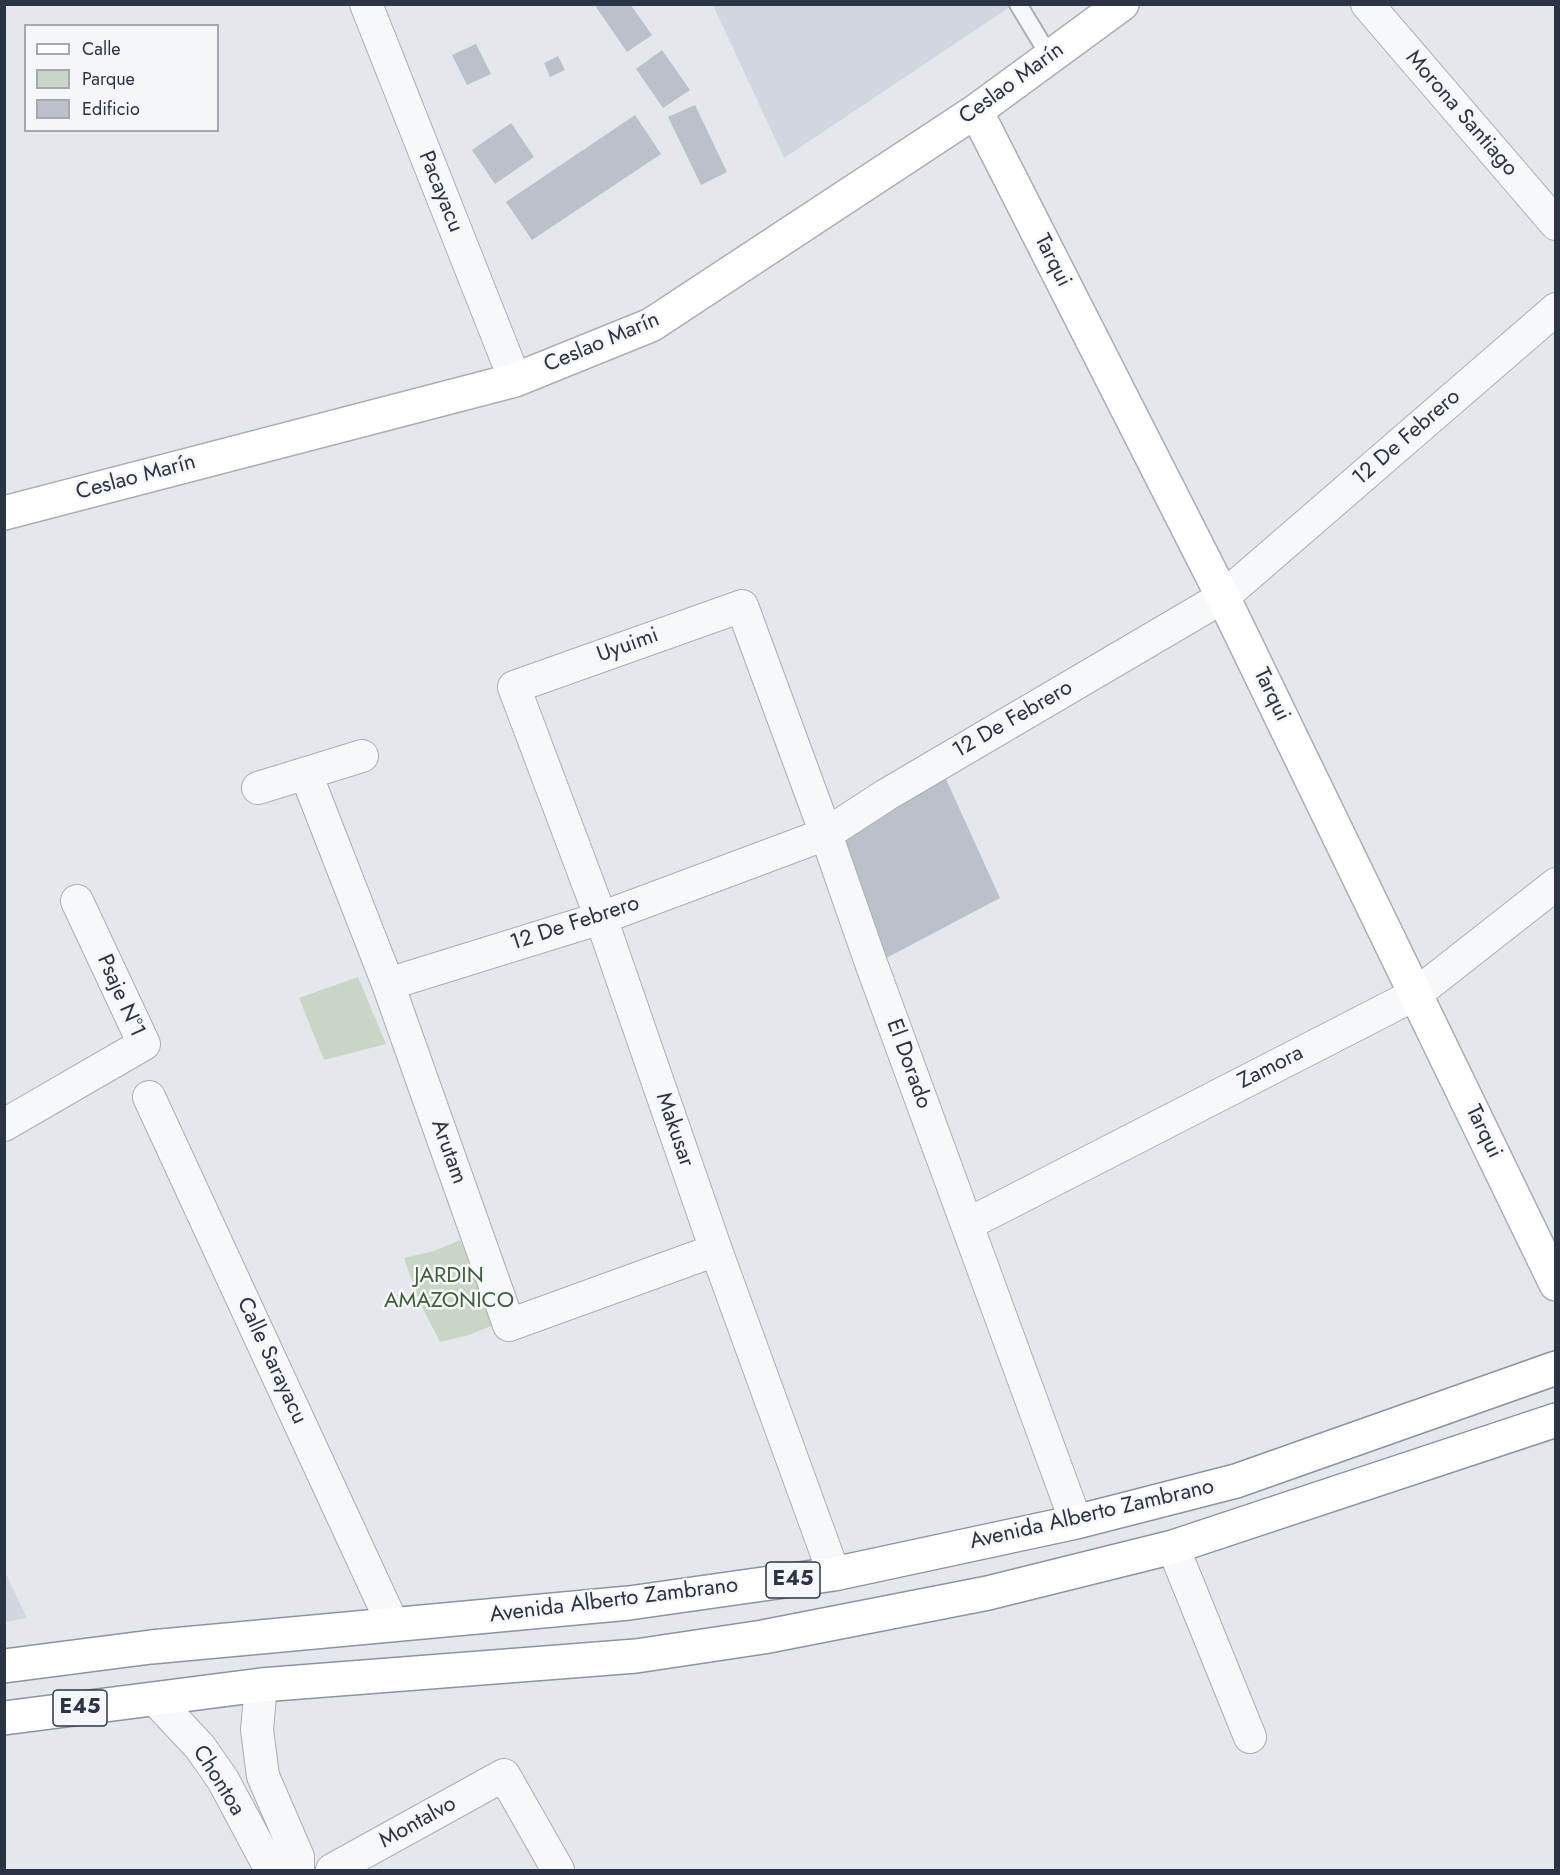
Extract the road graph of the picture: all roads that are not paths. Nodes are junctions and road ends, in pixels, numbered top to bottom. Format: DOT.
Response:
graph roads {
  1 [pos="366,4"];
  2 [pos="1018,4"];
  3 [pos="1122,4"];
  4 [pos="1367,4"];
  5 [pos="1050,57"];
  6 [pos="976,111"];
  7 [pos="1556,224"];
  8 [pos="1556,309"];
  9 [pos="515,380"];
  10 [pos="4,513"];
  11 [pos="1223,597"];
  12 [pos="742,606"];
  13 [pos="514,687"];
  14 [pos="362,756"];
  15 [pos="306,774"];
  16 [pos="258,788"];
  17 [pos="826,834"];
  18 [pos="1556,884"];
  19 [pos="77,901"];
  20 [pos="601,918"];
  21 [pos="388,984"];
  22 [pos="1416,994"];
  23 [pos="149,1097"];
  24 [pos="4,1125"];
  25 [pos="968,1224"];
  26 [pos="716,1250"];
  27 [pos="1556,1284"];
  28 [pos="1556,1368"];
  29 [pos="1556,1420"];
  30 [pos="1076,1522"];
  31 [pos="1173,1547"];
  32 [pos="834,1574"];
  33 [pos="393,1625"];
  34 [pos="4,1666"];
  35 [pos="261,1685"];
  36 [pos="155,1699"];
  37 [pos="4,1718"];
  38 [pos="1250,1737"];
  39 [pos="271,1870"];
  40 [pos="298,1870"];
  41 [pos="332,1870"];
  42 [pos="558,1870"];
  1 -- 9 [label="street, Pacayacu"];
  2 -- 5 [label="lane"];
  3 -- 5 [label="main road, Ceslao Marín"];
  4 -- 7 [label="street, Morona Santiago"];
  5 -- 6 [label="main road, Ceslao Marín"];
  6 -- 9 [label="main road, Ceslao Marín"];
  6 -- 11 [label="main road, Tarqui"];
  8 -- 11 [label="street, 12 De Febrero"];
  9 -- 10 [label="main road, Ceslao Marín"];
  11 -- 17 [label="street, 12 De Febrero"];
  11 -- 22 [label="main road, Tarqui"];
  12 -- 13 [label="street, Uyuimi"];
  12 -- 17 [label="street, El Dorado"];
  13 -- 20 [label="street, Makusar"];
  14 -- 15 [label="street"];
  15 -- 16 [label="street"];
  15 -- 21 [label="street, Arutam"];
  17 -- 20 [label="street, 12 De Febrero"];
  17 -- 25 [label="street, El Dorado"];
  18 -- 22 [label="street, Zamora"];
  19 -- 24 [label="street, Psaje N°1"];
  20 -- 21 [label="street, 12 De Febrero"];
  20 -- 26 [label="street, Makusar"];
  21 -- 26 [label="street, Arutam"];
  22 -- 25 [label="street, Zamora"];
  22 -- 27 [label="main road, Tarqui"];
  23 -- 33 [label="street, Calle Sarayacu"];
  25 -- 30 [label="street, El Dorado"];
  26 -- 32 [label="street, Makusar"];
  28 -- 30 [label="main road, Avenida Alberto Zambrano / E45"];
  29 -- 31 [label="main road, Avenida Alberto Zambrano / E45"];
  30 -- 32 [label="main road, Avenida Alberto Zambrano / E45"];
  31 -- 35 [label="main road, Avenida Alberto Zambrano / E45"];
  31 -- 38 [label="street"];
  32 -- 33 [label="main road, Avenida Alberto Zambrano / E45"];
  33 -- 34 [label="main road, Avenida Alberto Zambrano / E45"];
  35 -- 36 [label="main road, Avenida Alberto Zambrano / E45"];
  35 -- 40 [label="street, Chontoa"];
  36 -- 37 [label="main road, Avenida Alberto Zambrano / E45"];
  36 -- 39 [label="street, Chontoa"];
  41 -- 42 [label="street, Montalvo"];
}
